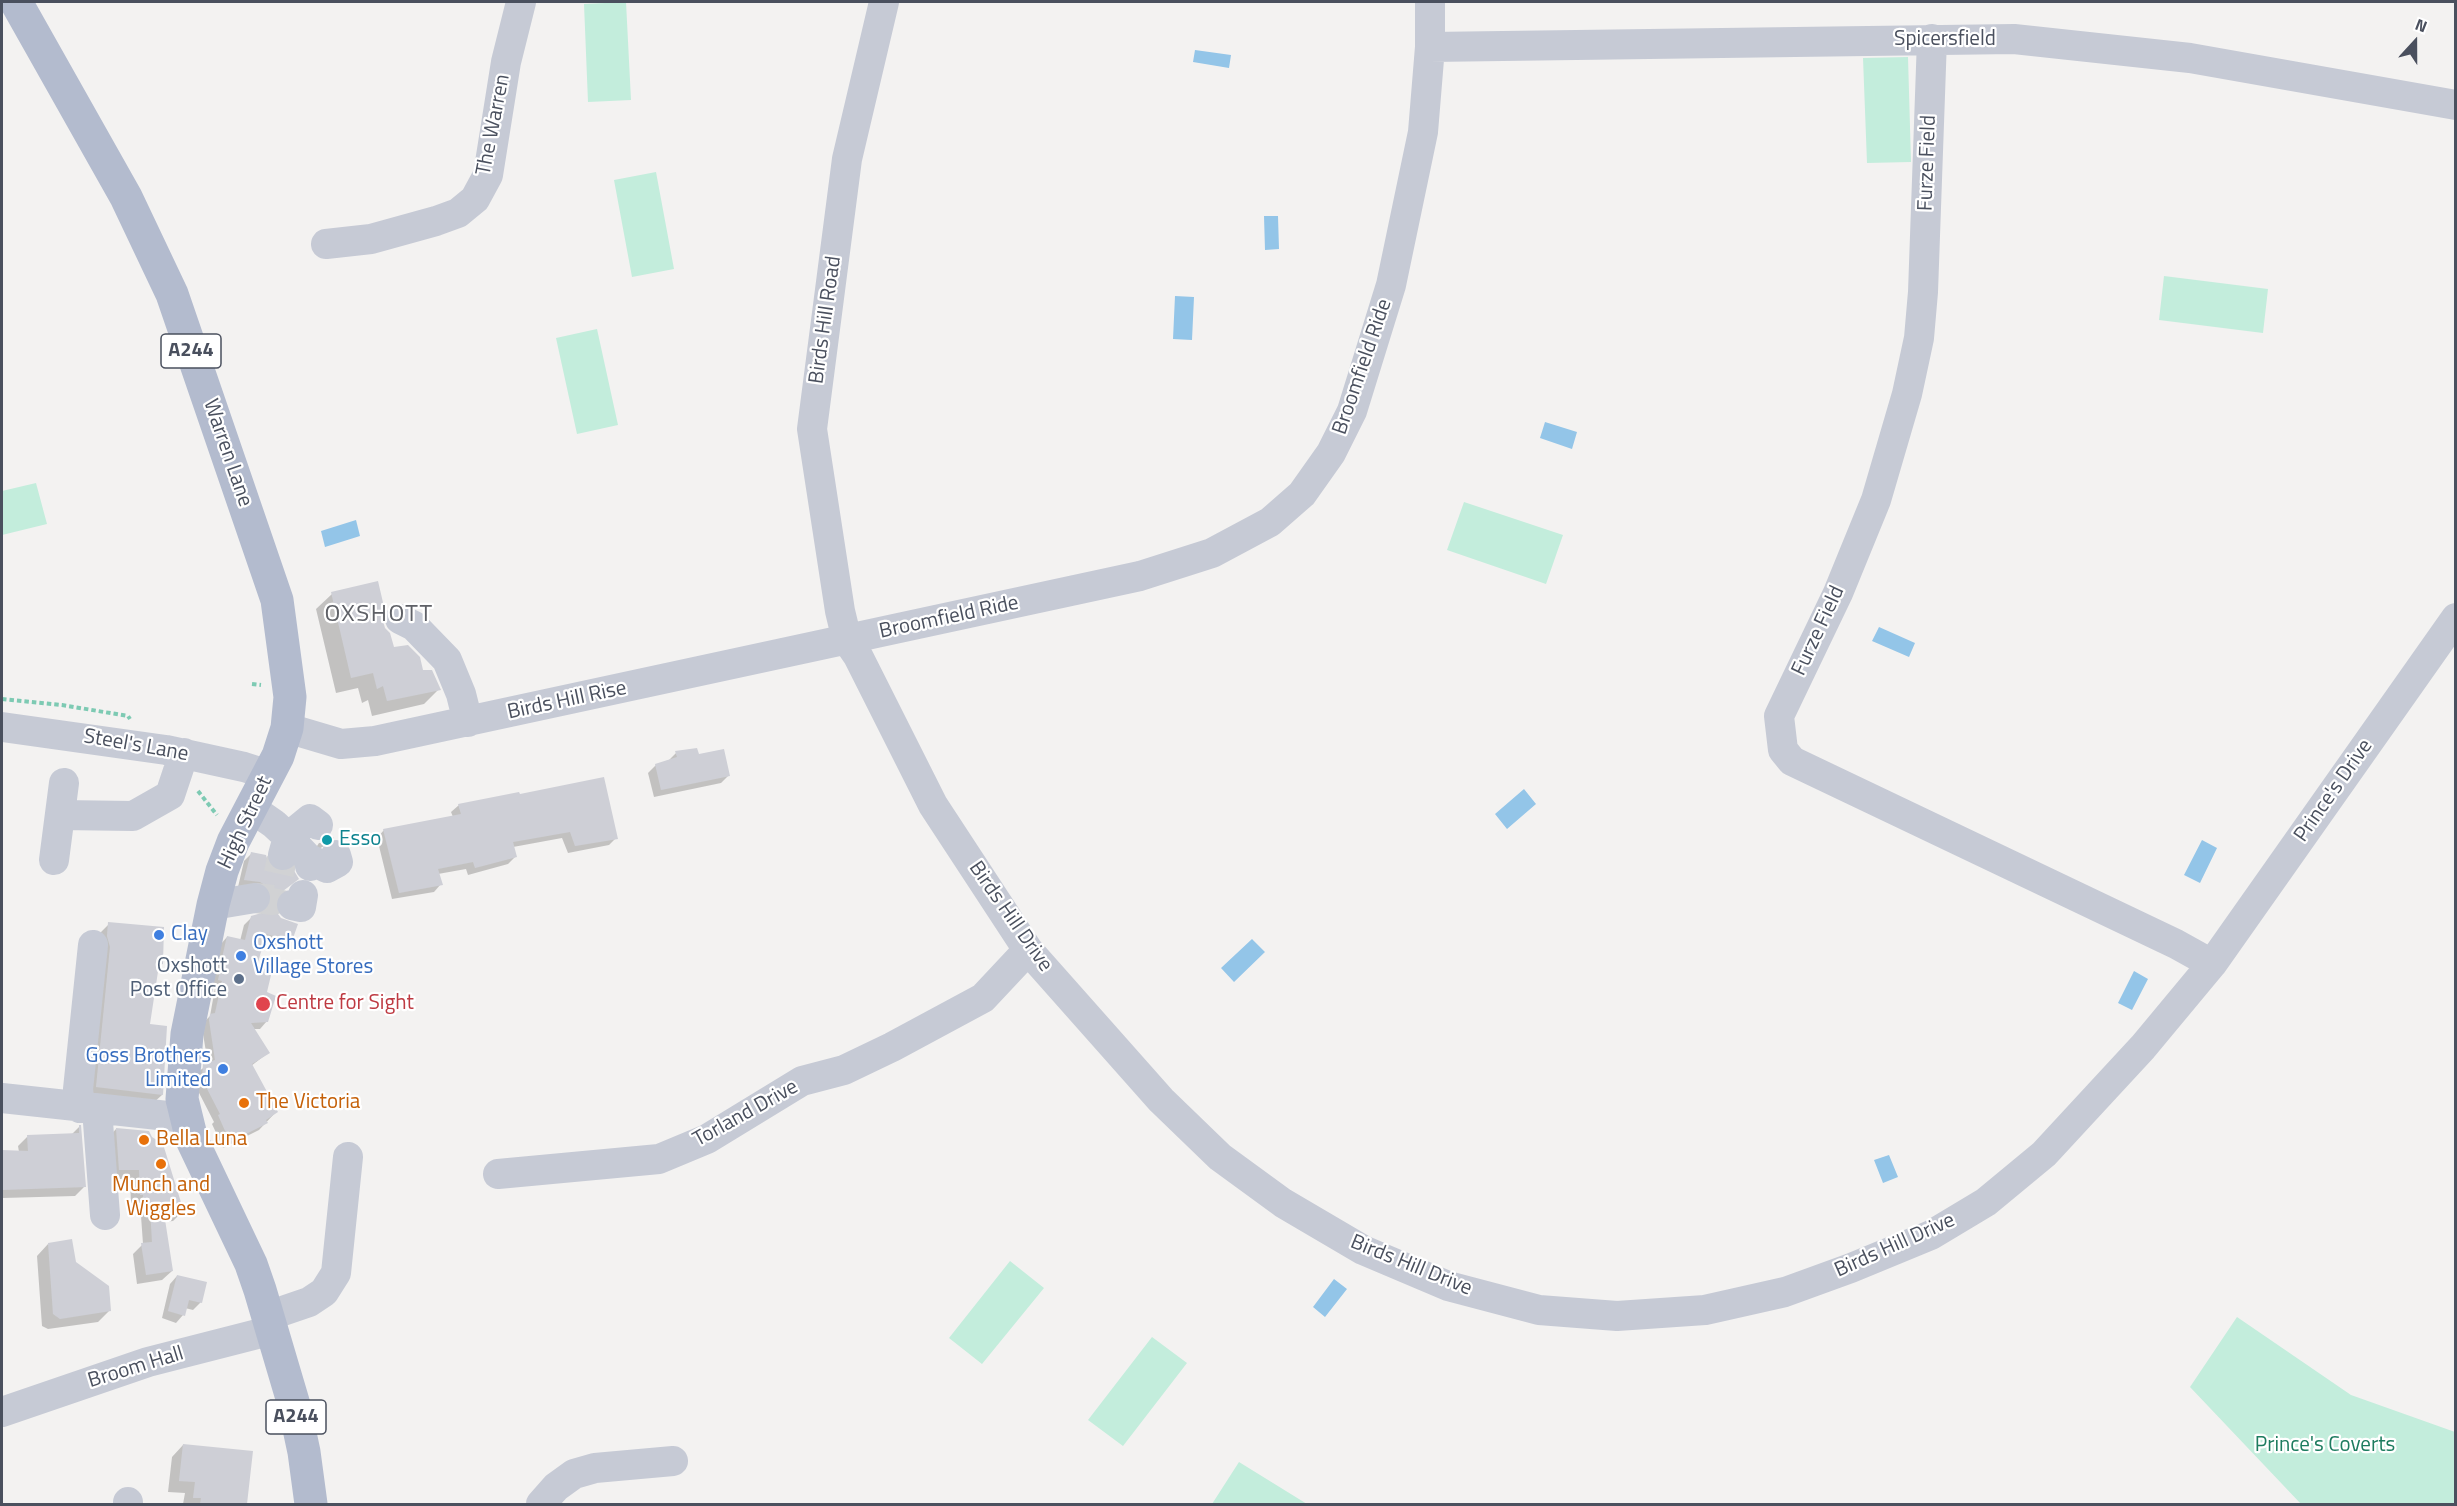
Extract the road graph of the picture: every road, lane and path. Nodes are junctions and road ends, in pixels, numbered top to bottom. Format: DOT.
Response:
graph roads {
  1 [pos="16,2"];
  2 [pos="521,2"];
  3 [pos="884,2"];
  4 [pos="1430,2"];
  5 [pos="1932,39"];
  6 [pos="1430,46"];
  7 [pos="2456,105"];
  8 [pos="326,244"];
  9 [pos="2456,618"];
  10 [pos="400,619"];
  11 [pos="847,640"];
  12 [pos="468,722"];
  13 [pos="2,727"];
  14 [pos="287,728"];
  15 [pos="184,753"];
  16 [pos="269,775"];
  17 [pos="64,783"];
  18 [pos="60,816"];
  19 [pos="318,825"];
  20 [pos="289,845"];
  21 [pos="54,860"];
  22 [pos="253,894"];
  23 [pos="213,905"];
  24 [pos="93,945"];
  25 [pos="1028,950"];
  26 [pos="2212,964"];
  27 [pos="2,1098"];
  28 [pos="88,1108"];
  29 [pos="186,1118"];
  30 [pos="348,1157"];
  31 [pos="498,1174"];
  32 [pos="105,1215"];
  33 [pos="271,1323"];
  34 [pos="2,1412"];
  35 [pos="673,1461"];
  36 [pos="311,1504"];
  37 [pos="540,1504"];
  1 -- 14 [label="main road, Warren Lane / A244"];
  2 -- 8 [label="street, The Warren"];
  3 -- 11 [label="street, Birds Hill Road"];
  4 -- 6 [label="street, Broomfield Ride"];
  5 -- 6 [label="street, Spicersfield"];
  5 -- 7 [label="street, Spicersfield"];
  5 -- 26 [label="street, Furze Field"];
  6 -- 11 [label="street, Broomfield Ride"];
  9 -- 26 [label="street, Prince's Drive"];
  10 -- 12 [label="street"];
  11 -- 12 [label="street, Birds Hill Rise"];
  11 -- 25 [label="street, Birds Hill Drive"];
  12 -- 14 [label="street, Birds Hill Rise"];
  13 -- 15 [label="street, Steel's Lane"];
  14 -- 16 [label="main road, High Street / A244"];
  15 -- 16 [label="street, Steel's Lane"];
  15 -- 18 [label="street"];
  16 -- 20 [label="main road, High Street / A244"];
  17 -- 18 [label="street"];
  18 -- 21 [label="street"];
  19 -- 20 [label="street"];
  20 -- 23 [label="main road, High Street / A244"];
  22 -- 23 [label="street"];
  23 -- 29 [label="main road, High Street / A244"];
  24 -- 28 [label="street"];
  25 -- 26 [label="street, Birds Hill Drive"];
  25 -- 31 [label="street, Torland Drive"];
  27 -- 28 [label="street"];
  28 -- 29 [label="street"];
  28 -- 32 [label="street"];
  29 -- 33 [label="main road, High Street / A244"];
  30 -- 33 [label="street, Broom Hall"];
  33 -- 34 [label="street, Broom Hall"];
  33 -- 36 [label="main road, A244"];
  35 -- 37 [label="street"];
}
